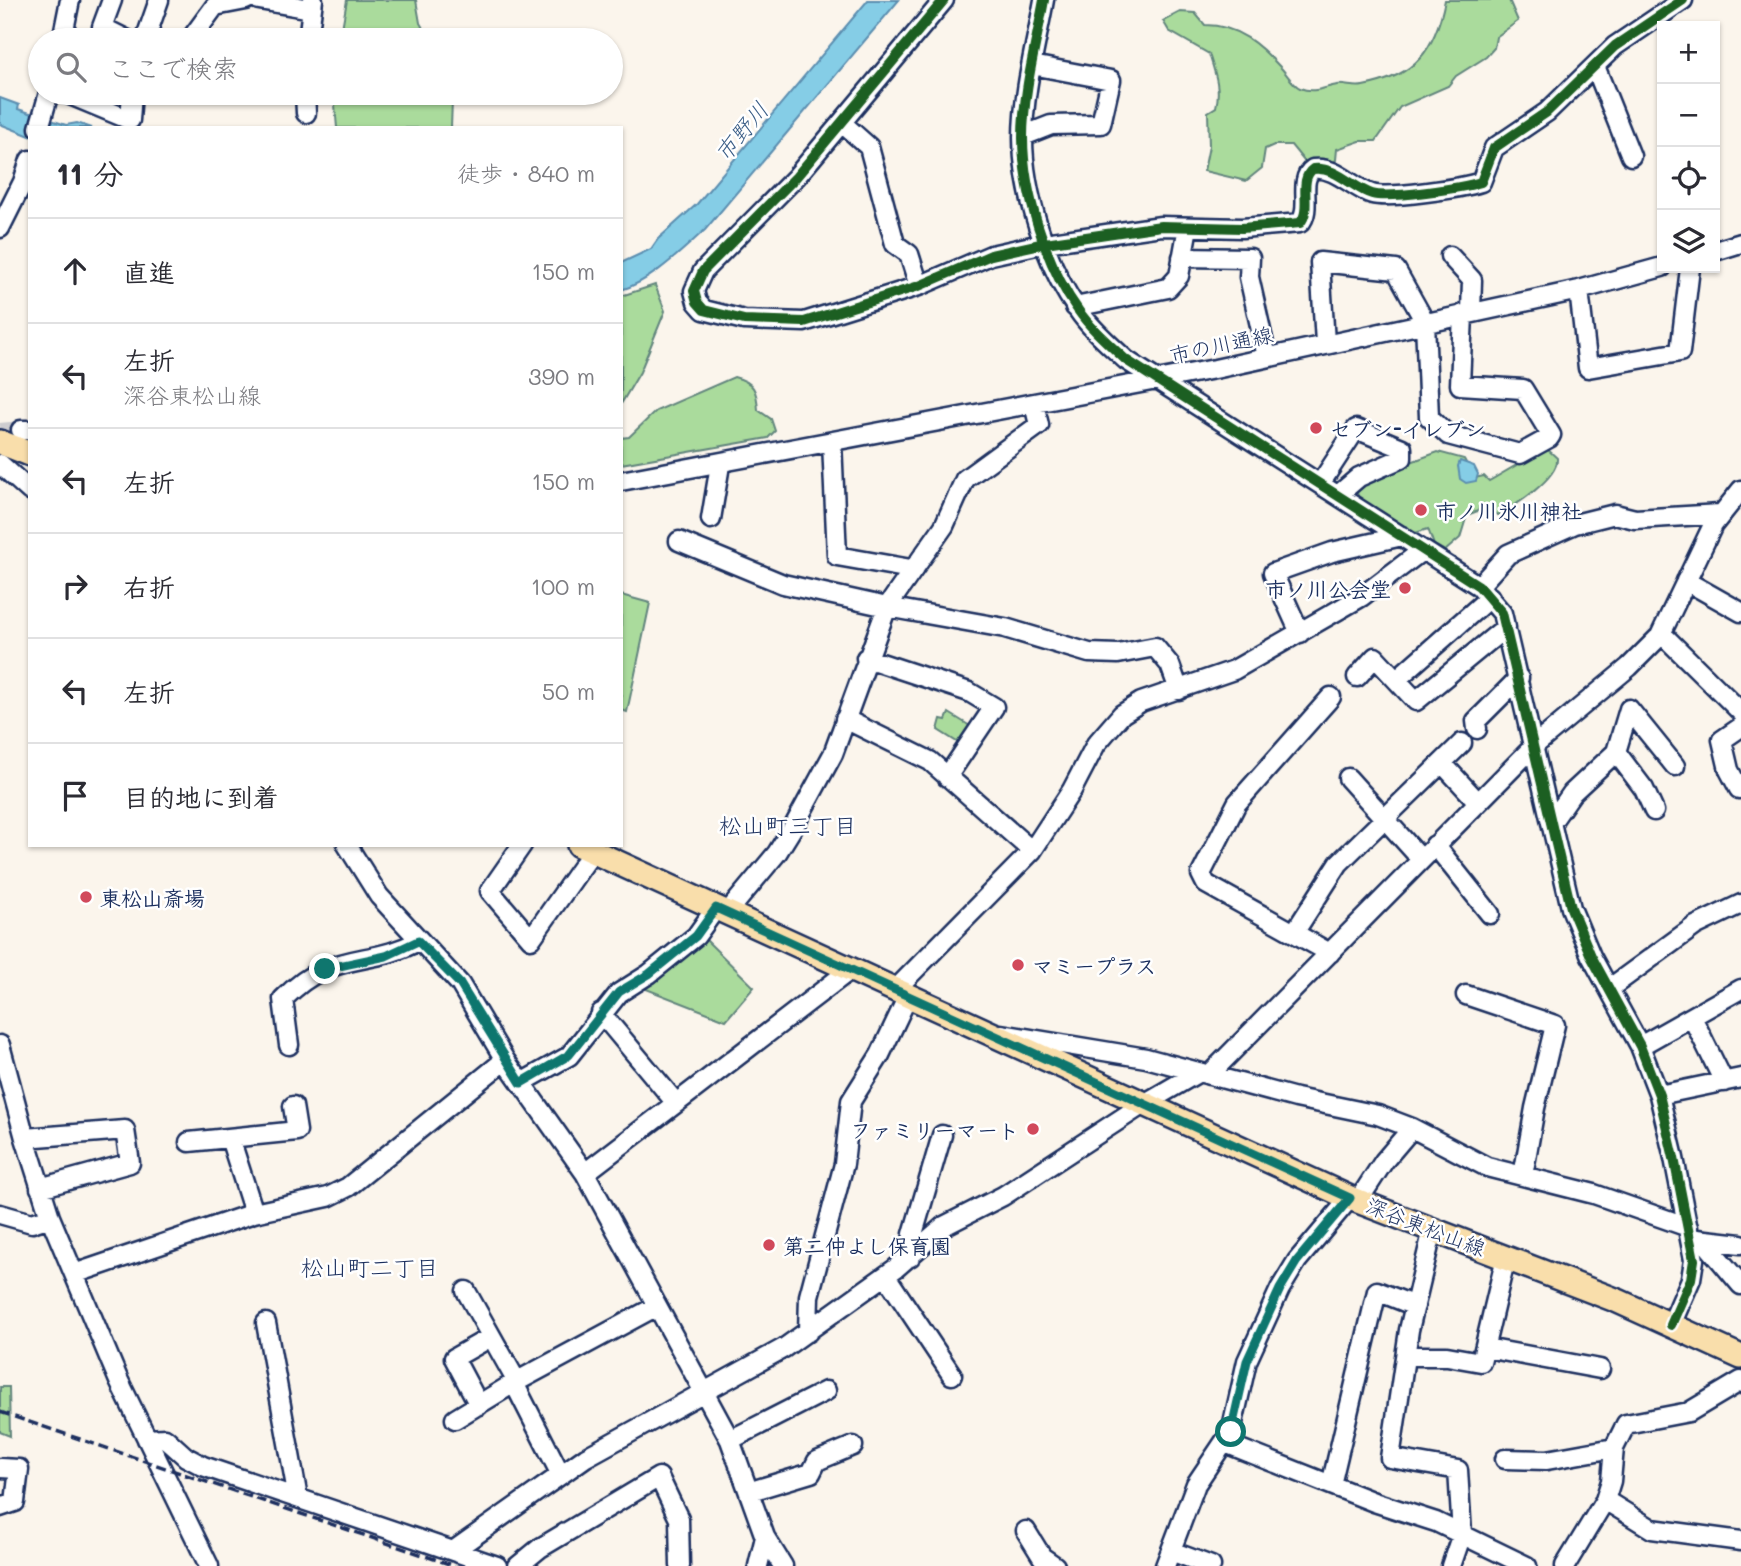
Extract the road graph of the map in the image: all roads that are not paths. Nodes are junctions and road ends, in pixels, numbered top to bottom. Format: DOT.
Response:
graph roads {
  1 [pos="70,0"];
  2 [pos="112,0"];
  3 [pos="159,0"];
  4 [pos="246,0"];
  5 [pos="259,0"];
  6 [pos="944,0"];
  7 [pos="1044,0"];
  8 [pos="1683,0"];
  9 [pos="216,3"];
  10 [pos="312,5"];
  11 [pos="64,28"];
  12 [pos="104,28"];
  13 [pos="149,28"];
  14 [pos="198,28"];
  15 [pos="309,28"];
  16 [pos="1032,65"];
  17 [pos="1595,66"];
  18 [pos="49,105"];
  19 [pos="86,105"];
  20 [pos="131,105"];
  21 [pos="306,105"];
  22 [pos="306,113"];
  23 [pos="842,122"];
  24 [pos="40,126"];
  25 [pos="1023,136"];
  26 [pos="1631,156"];
  27 [pos="28,165"];
  28 [pos="1188,227"];
  29 [pos="0,228"];
  30 [pos="1045,243"];
  31 [pos="1741,243"];
  32 [pos="1720,249"];
  33 [pos="1450,256"];
  34 [pos="1182,257"];
  35 [pos="1657,268"];
  36 [pos="1689,273"];
  37 [pos="919,286"];
  38 [pos="1579,290"];
  39 [pos="1075,307"];
  40 [pos="1467,313"];
  41 [pos="1425,322"];
  42 [pos="1325,343"];
  43 [pos="1267,357"];
  44 [pos="1161,380"];
  45 [pos="1034,404"];
  46 [pos="0,442"];
  47 [pos="832,442"];
  48 [pos="28,453"];
  49 [pos="0,464"];
  50 [pos="720,465"];
  51 [pos="623,481"];
  52 [pos="1320,484"];
  53 [pos="28,489"];
  54 [pos="1741,490"];
  55 [pos="1338,495"];
  56 [pos="1720,514"];
  57 [pos="711,519"];
  58 [pos="1402,536"];
  59 [pos="679,541"];
  60 [pos="1423,550"];
  61 [pos="911,569"];
  62 [pos="1686,581"];
  63 [pos="1485,592"];
  64 [pos="887,607"];
  65 [pos="1741,612"];
  66 [pos="1506,626"];
  67 [pos="1300,632"];
  68 [pos="1661,634"];
  69 [pos="866,658"];
  70 [pos="1357,677"];
  71 [pos="1519,678"];
  72 [pos="1397,680"];
  73 [pos="1179,690"];
  74 [pos="1331,697"];
  75 [pos="1741,712"];
  76 [pos="845,719"];
  77 [pos="1741,727"];
  78 [pos="1477,729"];
  79 [pos="1462,743"];
  80 [pos="1535,745"];
  81 [pos="1616,752"];
  82 [pos="1442,763"];
  83 [pos="1675,766"];
  84 [pos="947,777"];
  85 [pos="1348,778"];
  86 [pos="1739,789"];
  87 [pos="1478,803"];
  88 [pos="1654,811"];
  89 [pos="1386,818"];
  90 [pos="1551,823"];
  91 [pos="1434,845"];
  92 [pos="348,847"];
  93 [pos="521,847"];
  94 [pos="586,848"];
  95 [pos="1032,851"];
  96 [pos="1421,859"];
  97 [pos="1741,904"];
  98 [pos="722,910"];
  99 [pos="1490,914"];
  100 [pos="1294,933"];
  101 [pos="418,941"];
  102 [pos="1330,953"];
  103 [pos="850,970"];
  104 [pos="1610,988"];
  105 [pos="1741,989"];
  106 [pos="901,993"];
  107 [pos="1466,995"];
  108 [pos="601,1013"];
  109 [pos="1692,1017"];
  110 [pos="988,1034"];
  111 [pos="0,1045"];
  112 [pos="289,1045"];
  113 [pos="1640,1046"];
  114 [pos="505,1060"];
  115 [pos="1204,1074"];
  116 [pos="1732,1080"];
  117 [pos="521,1083"];
  118 [pos="1658,1095"];
  119 [pos="676,1103"];
  120 [pos="1142,1105"];
  121 [pos="293,1106"];
  122 [pos="1412,1128"];
  123 [pos="942,1135"];
  124 [pos="24,1138"];
  125 [pos="230,1138"];
  126 [pos="189,1142"];
  127 [pos="584,1173"];
  128 [pos="1524,1176"];
  129 [pos="40,1188"];
  130 [pos="1354,1199"];
  131 [pos="254,1213"];
  132 [pos="0,1214"];
  133 [pos="50,1217"];
  134 [pos="1433,1229"];
  135 [pos="1694,1235"];
  136 [pos="1741,1244"];
  137 [pos="1506,1256"];
  138 [pos="910,1257"];
  139 [pos="74,1274"];
  140 [pos="886,1276"];
  141 [pos="1741,1285"];
  142 [pos="466,1291"];
  143 [pos="657,1306"];
  144 [pos="1415,1306"];
  145 [pos="266,1323"];
  146 [pos="1671,1325"];
  147 [pos="808,1332"];
  148 [pos="491,1337"];
  149 [pos="1486,1348"];
  150 [pos="1406,1356"];
  151 [pos="1741,1357"];
  152 [pos="1600,1369"];
  153 [pos="952,1375"];
  154 [pos="1741,1381"];
  155 [pos="516,1382"];
  156 [pos="826,1391"];
  157 [pos="705,1392"];
  158 [pos="479,1405"];
  159 [pos="456,1419"];
  160 [pos="147,1439"];
  161 [pos="730,1440"];
  162 [pos="1225,1443"];
  163 [pos="853,1446"];
  164 [pos="1614,1448"];
  165 [pos="1505,1459"];
  166 [pos="0,1468"];
  167 [pos="560,1473"];
  168 [pos="1331,1485"];
  169 [pos="751,1491"];
  170 [pos="298,1498"];
  171 [pos="1605,1500"];
  172 [pos="0,1507"];
  173 [pos="1026,1531"];
  174 [pos="1462,1534"];
  175 [pos="765,1537"];
  176 [pos="1741,1541"];
  177 [pos="453,1551"];
  178 [pos="1168,1559"];
  179 [pos="208,1566"];
  180 [pos="497,1566"];
  181 [pos="518,1566"];
  182 [pos="680,1566"];
  183 [pos="758,1566"];
  184 [pos="783,1566"];
  185 [pos="1055,1566"];
  186 [pos="1211,1566"];
  187 [pos="1451,1566"];
  188 [pos="1527,1566"];
  189 [pos="1565,1566"];
  1 -- 11 [label="street"];
  2 -- 12 [label="street"];
  3 -- 13 [label="street"];
  4 -- 9 [label="street"];
  5 -- 10 [label="street"];
  6 -- 23 [label="street"];
  7 -- 16 [label="street"];
  8 -- 17 [label="street"];
  9 -- 14 [label="street"];
  10 -- 15 [label="street"];
  16 -- 25 [label="street"];
  16 -- 25 [label="street"];
  17 -- 26 [label="street"];
  17 -- 28 [label="street"];
  18 -- 24 [label="street"];
  19 -- 20 [label="street"];
  21 -- 22 [label="street"];
  23 -- 37 [label="street"];
  23 -- 37 [label="street"];
  25 -- 30 [label="street"];
  27 -- 29 [label="street"];
  28 -- 30 [label="street"];
  28 -- 34 [label="street"];
  30 -- 37 [label="street"];
  30 -- 39 [label="street"];
  31 -- 32 [label="street"];
  33 -- 40 [label="street"];
  34 -- 39 [label="street"];
  34 -- 43 [label="street"];
  35 -- 38 [label="street, 市の川通線"];
  36 -- 38 [label="street"];
  38 -- 40 [label="street, 市の川通線"];
  39 -- 44 [label="street"];
  40 -- 41 [label="street, 市の川通線"];
  40 -- 41 [label="street"];
  41 -- 42 [label="street, 市の川通線"];
  41 -- 42 [label="street"];
  42 -- 43 [label="street, 市の川通線"];
  43 -- 44 [label="street, 市の川通線"];
  44 -- 45 [label="street, 市の川通線"];
  44 -- 52 [label="street"];
  45 -- 47 [label="street, 市の川通線"];
  45 -- 61 [label="street"];
  46 -- 48 [label="main road"];
  47 -- 50 [label="street, 市の川通線"];
  47 -- 61 [label="street"];
  49 -- 53 [label="street"];
  50 -- 51 [label="street, 市の川通線"];
  50 -- 57 [label="street"];
  52 -- 55 [label="street"];
  52 -- 55 [label="street"];
  54 -- 56 [label="street"];
  55 -- 58 [label="street"];
  56 -- 62 [label="street"];
  56 -- 63 [label="street"];
  58 -- 60 [label="street"];
  58 -- 67 [label="street"];
  59 -- 64 [label="street"];
  60 -- 63 [label="street"];
  60 -- 67 [label="street"];
  61 -- 64 [label="street"];
  62 -- 65 [label="street"];
  62 -- 68 [label="street"];
  63 -- 66 [label="street"];
  63 -- 72 [label="street"];
  64 -- 69 [label="street"];
  64 -- 73 [label="street"];
  66 -- 71 [label="street"];
  66 -- 72 [label="street"];
  67 -- 73 [label="street"];
  68 -- 75 [label="street"];
  68 -- 80 [label="street"];
  69 -- 76 [label="street"];
  69 -- 84 [label="street"];
  70 -- 72 [label="street"];
  71 -- 78 [label="street"];
  71 -- 80 [label="street"];
  73 -- 95 [label="street"];
  74 -- 100 [label="street"];
  76 -- 84 [label="street"];
  76 -- 98 [label="street"];
  77 -- 86 [label="street"];
  79 -- 82 [label="street"];
  80 -- 87 [label="street"];
  80 -- 90 [label="street"];
  81 -- 83 [label="street"];
  81 -- 88 [label="street"];
  81 -- 90 [label="street"];
  82 -- 87 [label="street"];
  82 -- 89 [label="street"];
  84 -- 95 [label="street"];
  85 -- 89 [label="street"];
  87 -- 91 [label="street"];
  89 -- 96 [label="street"];
  89 -- 100 [label="street"];
  90 -- 104 [label="street"];
  91 -- 96 [label="street"];
  91 -- 99 [label="street"];
  92 -- 101 [label="street"];
  93 -- 94 [label="street"];
  94 -- 98 [label="main road, 深谷東松山線"];
  95 -- 106 [label="street"];
  96 -- 102 [label="street"];
  97 -- 104 [label="street"];
  98 -- 103 [label="main road, 深谷東松山線"];
  98 -- 108 [label="street"];
  100 -- 102 [label="street"];
  101 -- 112 [label="street"];
  101 -- 114 [label="street"];
  102 -- 115 [label="street"];
  103 -- 106 [label="main road, 深谷東松山線"];
  103 -- 119 [label="street"];
  104 -- 113 [label="street"];
  105 -- 109 [label="street"];
  106 -- 110 [label="main road, 深谷東松山線"];
  106 -- 147 [label="street"];
  107 -- 128 [label="street"];
  108 -- 117 [label="street"];
  108 -- 119 [label="street"];
  109 -- 113 [label="street"];
  109 -- 116 [label="street"];
  110 -- 115 [label="street"];
  110 -- 120 [label="main road, 深谷東松山線"];
  111 -- 124 [label="street"];
  113 -- 118 [label="street"];
  114 -- 117 [label="street"];
  114 -- 131 [label="street"];
  115 -- 120 [label="street"];
  115 -- 122 [label="street"];
  116 -- 118 [label="street"];
  117 -- 127 [label="street"];
  118 -- 135 [label="street"];
  119 -- 127 [label="street"];
  120 -- 130 [label="main road, 深谷東松山線"];
  120 -- 138 [label="street"];
  121 -- 125 [label="street"];
  122 -- 128 [label="street"];
  122 -- 130 [label="street"];
  123 -- 138 [label="street"];
  124 -- 129 [label="street"];
  124 -- 129 [label="street"];
  125 -- 126 [label="street"];
  125 -- 131 [label="street"];
  127 -- 143 [label="street"];
  128 -- 135 [label="street"];
  129 -- 133 [label="street"];
  130 -- 134 [label="main road, 深谷東松山線"];
  130 -- 162 [label="street"];
  131 -- 139 [label="street"];
  132 -- 133 [label="street"];
  133 -- 139 [label="street"];
  134 -- 137 [label="main road, 深谷東松山線"];
  134 -- 144 [label="street"];
  135 -- 136 [label="street"];
  135 -- 141 [label="street"];
  135 -- 146 [label="street"];
  137 -- 146 [label="main road, 深谷東松山線"];
  137 -- 149 [label="street"];
  138 -- 140 [label="street"];
  139 -- 160 [label="street"];
  140 -- 147 [label="street"];
  140 -- 153 [label="street"];
  142 -- 148 [label="street"];
  143 -- 155 [label="street"];
  143 -- 157 [label="street"];
  144 -- 150 [label="street"];
  144 -- 168 [label="street"];
  145 -- 170 [label="street"];
  146 -- 151 [label="main road, 深谷東松山線"];
  147 -- 157 [label="street"];
  148 -- 155 [label="street"];
  148 -- 158 [label="street"];
  149 -- 150 [label="street"];
  149 -- 152 [label="street"];
  150 -- 174 [label="street"];
  154 -- 164 [label="street"];
  155 -- 158 [label="street"];
  155 -- 167 [label="street"];
  156 -- 161 [label="street"];
  157 -- 161 [label="street"];
  157 -- 167 [label="street"];
  158 -- 159 [label="street"];
  160 -- 170 [label="street"];
  160 -- 179 [label="street"];
  161 -- 169 [label="street"];
  162 -- 168 [label="street"];
  162 -- 178 [label="street"];
  163 -- 169 [label="street"];
  164 -- 165 [label="street"];
  164 -- 171 [label="street"];
  166 -- 172 [label="street"];
  167 -- 177 [label="street"];
  168 -- 174 [label="street"];
  169 -- 175 [label="street"];
  170 -- 177 [label="street"];
  171 -- 176 [label="street"];
  171 -- 189 [label="street"];
  173 -- 185 [label="street"];
  174 -- 187 [label="street"];
  174 -- 188 [label="street"];
  175 -- 183 [label="street"];
  175 -- 184 [label="street"];
  177 -- 180 [label="street"];
  178 -- 186 [label="street"];
  181 -- 182 [label="street"];
}
